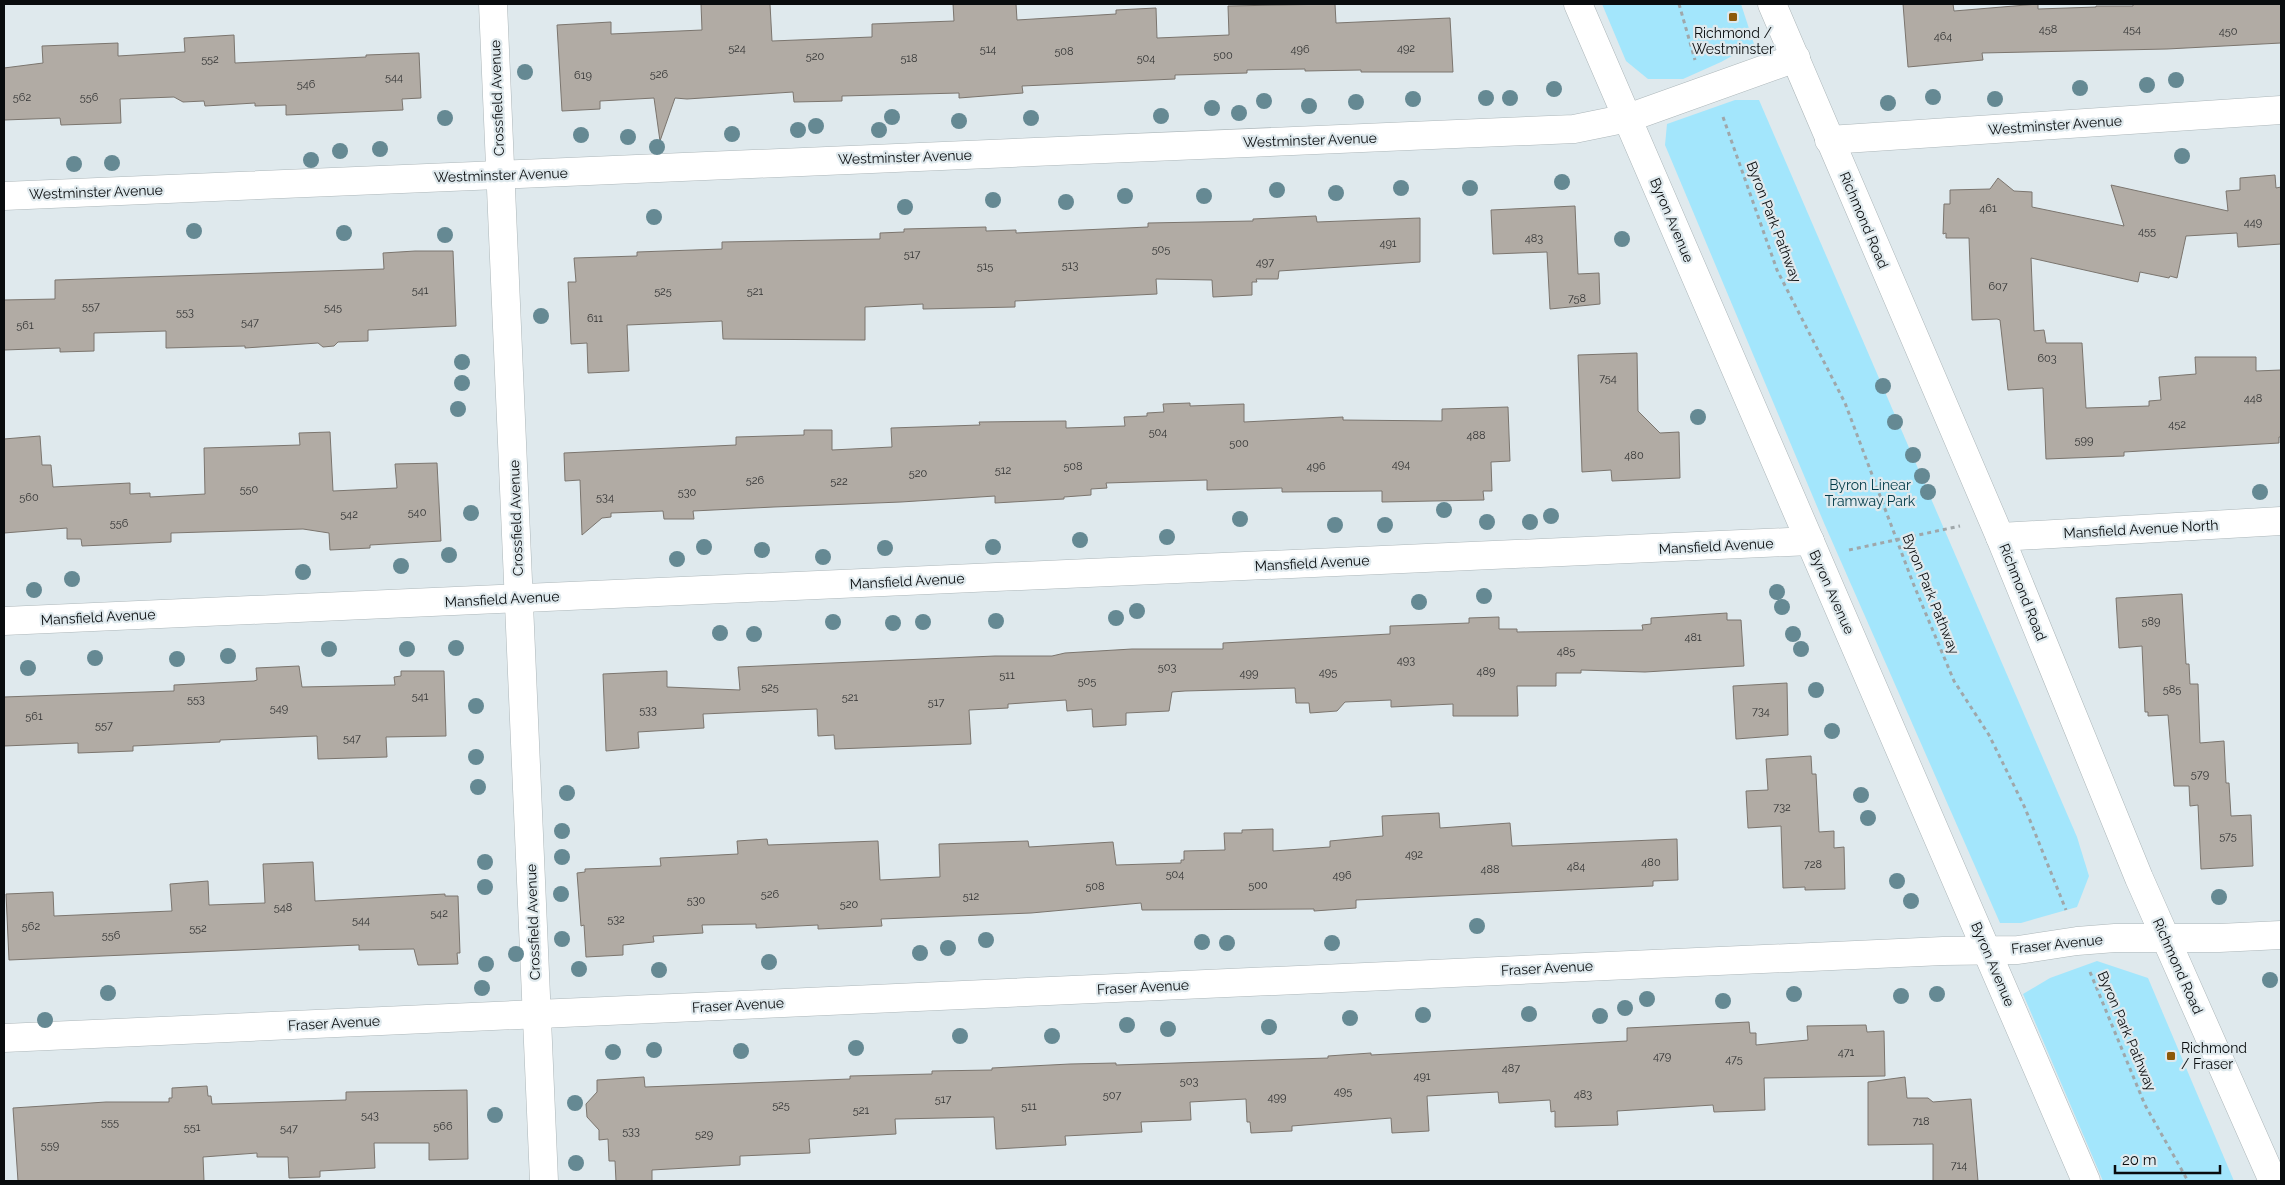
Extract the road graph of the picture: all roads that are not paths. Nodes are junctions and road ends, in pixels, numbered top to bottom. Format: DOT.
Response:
graph roads {
  1 [pos="494,4"];
  2 [pos="1578,4"];
  3 [pos="1772,4"];
  4 [pos="1796,58"];
  5 [pos="2281,110"];
  6 [pos="1628,118"];
  7 [pos="1829,140"];
  8 [pos="501,175"];
  9 [pos="4,196"];
  10 [pos="2281,521"];
  11 [pos="1996,528"];
  12 [pos="1813,549"];
  13 [pos="519,598"];
  14 [pos="4,621"];
  15 [pos="2281,935"];
  16 [pos="2166,939"];
  17 [pos="1987,949"];
  18 [pos="537,1014"];
  19 [pos="4,1038"];
  20 [pos="544,1181"];
  21 [pos="2086,1181"];
  22 [pos="2273,1181"];
  1 -- 8 [label="street, Crossfield Avenue"];
  2 -- 6 [label="street, Byron Avenue"];
  3 -- 4 [label="street, Richmond Road"];
  4 -- 6 [label="street, Westminster Avenue"];
  4 -- 7 [label="street, Richmond Road"];
  5 -- 7 [label="street, Westminster Avenue"];
  6 -- 8 [label="street, Westminster Avenue"];
  6 -- 12 [label="street, Byron Avenue"];
  7 -- 11 [label="street, Richmond Road"];
  8 -- 9 [label="street, Westminster Avenue"];
  8 -- 13 [label="street, Crossfield Avenue"];
  10 -- 11 [label="street, Mansfield Avenue North"];
  11 -- 16 [label="street, Richmond Road"];
  12 -- 13 [label="street, Mansfield Avenue"];
  12 -- 17 [label="street, Byron Avenue"];
  13 -- 14 [label="street, Mansfield Avenue"];
  13 -- 18 [label="street, Crossfield Avenue"];
  15 -- 16 [label="street, Fraser Avenue"];
  16 -- 17 [label="street, Fraser Avenue"];
  16 -- 22 [label="street, Richmond Road"];
  17 -- 18 [label="street, Fraser Avenue"];
  17 -- 21 [label="street, Byron Avenue"];
  18 -- 19 [label="street, Fraser Avenue"];
  18 -- 20 [label="street, Crossfield Avenue"];
}
